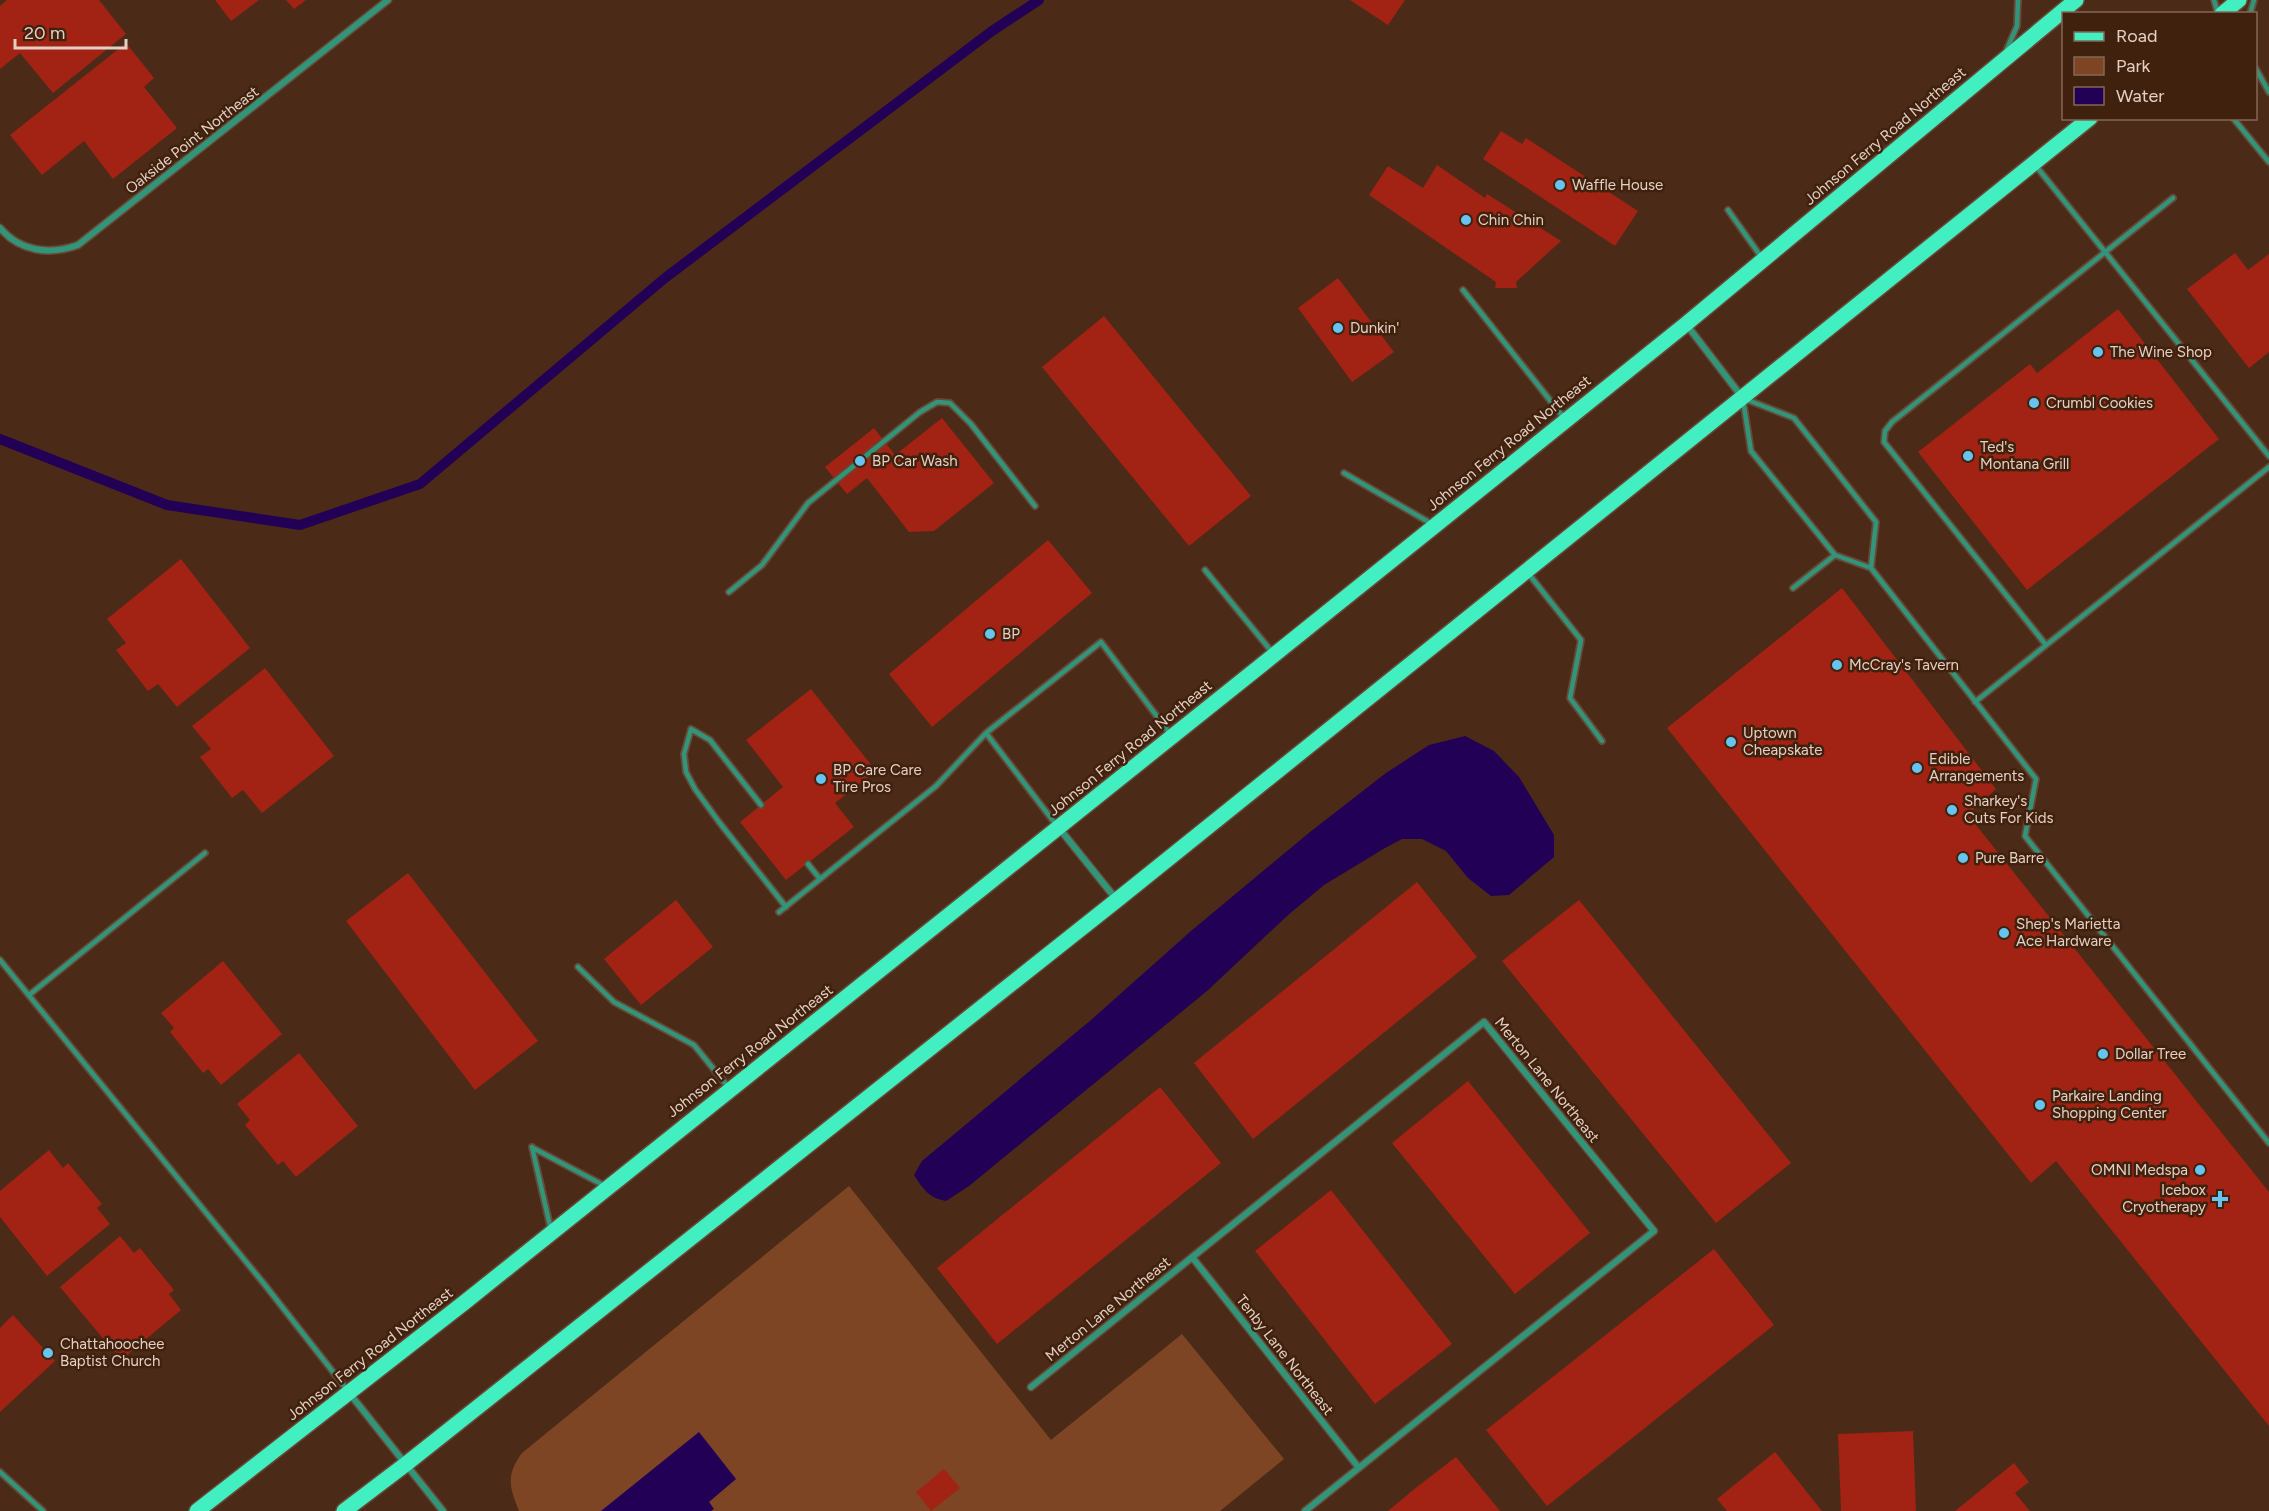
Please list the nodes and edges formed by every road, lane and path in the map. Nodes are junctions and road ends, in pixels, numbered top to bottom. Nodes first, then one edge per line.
1 (388, 0) edge
2 (2018, 0) edge
3 (2076, 0) edge
4 (2239, 0) edge
5 (2223, 12) edge
6 (1998, 64) junction
7 (2257, 71) edge
8 (2269, 92) edge
9 (2088, 120) edge
10 (2235, 120) edge
11 (2269, 162) edge
12 (2034, 164) junction
13 (2173, 198) dead end
14 (1728, 210) dead end
15 (0, 228) edge
16 (2105, 252) junction
17 (1764, 260) junction
18 (1463, 290) dead end
19 (1686, 324) junction
20 (1742, 398) junction
21 (1565, 421) junction
22 (2269, 456) edge
23 (2269, 468) edge
24 (1344, 473) dead end
25 (1035, 506) dead end
26 (1435, 526) junction
27 (1835, 555) junction
28 (1871, 568) junction
29 (1205, 570) dead end
30 (1526, 571) junction
31 (1793, 588) dead end
32 (729, 592) dead end
33 (2046, 645) junction
34 (1274, 655) junction
35 (1975, 702) junction
36 (986, 733) junction
37 (1172, 737) junction
38 (1602, 741) dead end
39 (761, 805) dead end
40 (1059, 828) junction
41 (205, 853) dead end
42 (808, 864) dead end
43 (820, 879) junction
44 (1117, 900) junction
45 (786, 907) junction
46 (779, 912) dead end
47 (0, 960) edge
48 (578, 967) dead end
49 (29, 995) junction
50 (731, 1090) junction
51 (2269, 1143) edge
52 (608, 1187) junction
53 (552, 1233) junction
54 (1192, 1257) junction
55 (1031, 1387) dead end
56 (350, 1393) junction
57 (406, 1464) junction
58 (1359, 1468) junction
59 (0, 1472) edge
60 (43, 1511) edge
61 (197, 1511) edge
62 (344, 1511) edge
63 (443, 1511) edge
64 (1305, 1511) edge

1 - 15 street, Oakside Point Northeast
2 - 6 lane
3 - 6 main road, Johnson Ferry Road Northeast
4 - 5 main road
6 - 17 main road, Johnson Ferry Road Northeast
7 - 8 lane
9 - 12 main road
10 - 11 lane
12 - 16 lane
12 - 20 main road
13 - 16 lane
14 - 17 lane
16 - 22 lane
16 - 33 lane
17 - 19 main road, Johnson Ferry Road Northeast
18 - 21 lane
19 - 20 street
19 - 21 main road, Johnson Ferry Road Northeast
20 - 27 lane
20 - 28 lane
20 - 30 main road
21 - 26 main road, Johnson Ferry Road Northeast
23 - 33 lane
24 - 26 lane
25 - 32 lane
26 - 34 main road, Johnson Ferry Road Northeast
27 - 28 lane
27 - 31 lane
28 - 35 lane
29 - 34 lane
30 - 38 lane
30 - 44 main road
33 - 35 lane
34 - 37 main road, Johnson Ferry Road Northeast
35 - 51 lane
36 - 37 lane
36 - 40 lane
36 - 43 lane
37 - 40 main road, Johnson Ferry Road Northeast
39 - 45 lane
40 - 44 street
40 - 50 main road, Johnson Ferry Road Northeast
41 - 49 lane
42 - 43 lane
43 - 45 lane
44 - 57 main road
45 - 46 lane
47 - 49 lane
48 - 50 lane
49 - 56 lane
50 - 52 main road, Johnson Ferry Road Northeast
52 - 53 main road, Johnson Ferry Road Northeast
52 - 53 lane
53 - 56 main road, Johnson Ferry Road Northeast
54 - 55 street, Merton Lane Northeast
54 - 58 street, Tenby Lane Northeast
54 - 58 street, Merton Lane Northeast
56 - 57 street
56 - 61 main road, Johnson Ferry Road Northeast
57 - 62 main road
57 - 63 street
58 - 64 street, Merton Lane Northeast
59 - 60 lane

